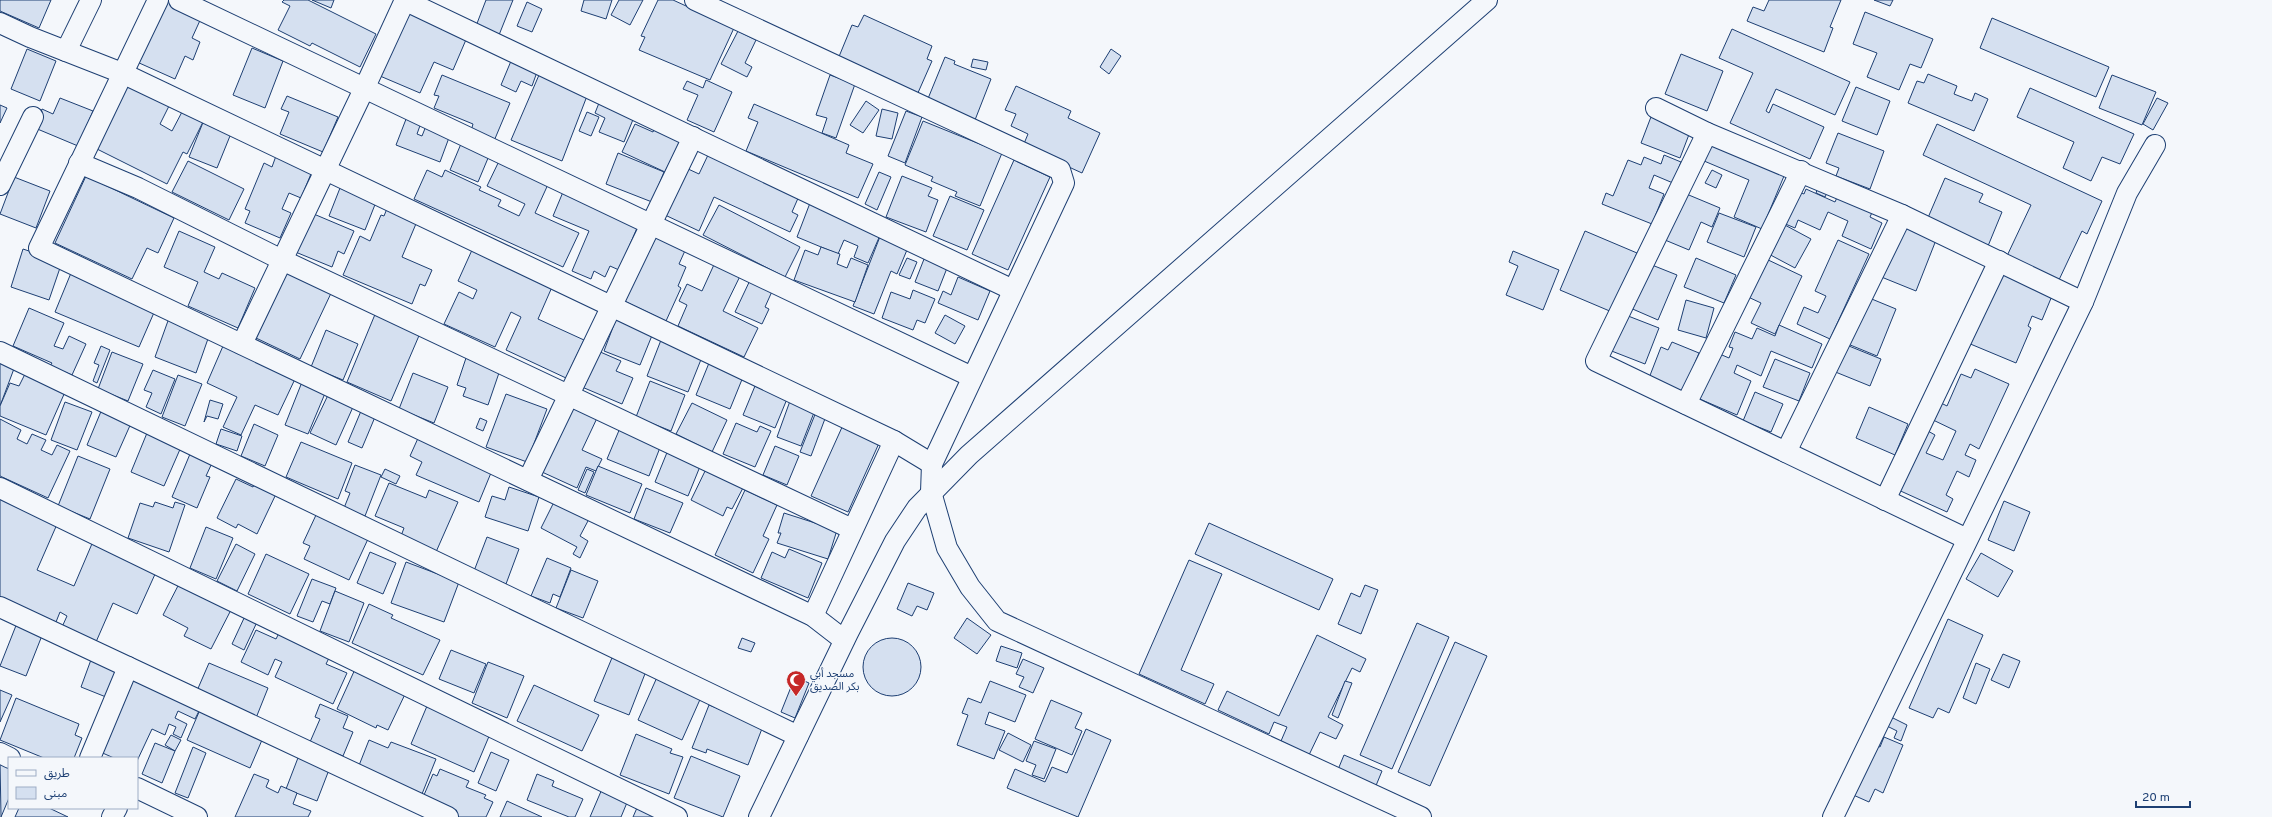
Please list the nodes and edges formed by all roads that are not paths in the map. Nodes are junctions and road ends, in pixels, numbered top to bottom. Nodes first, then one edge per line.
1 (91, 0) edge
2 (158, 0) edge
3 (179, 0) edge
4 (404, 0) edge
5 (695, 0) edge
6 (1487, 0) edge
7 (0, 23) edge
8 (66, 51) junction
9 (122, 73) junction
10 (366, 87) junction
11 (1656, 108) dead end
12 (33, 117) dead end
13 (1707, 133) junction
14 (693, 136) junction
15 (2155, 144) dead end
16 (79, 163) junction
17 (325, 171) junction
18 (1801, 171) junction
19 (0, 185) edge
20 (1902, 215) junction
21 (652, 223) junction
22 (282, 260) junction
23 (1999, 261) junction
24 (1013, 290) junction
25 (2083, 302) junction
26 (612, 305) junction
27 (242, 344) junction
28 (0, 352) edge
29 (972, 377) junction
30 (568, 395) junction
31 (1686, 404) junction
32 (894, 441) junction
33 (1786, 452) junction
34 (932, 464) junction
35 (528, 480) junction
36 (0, 488) edge
37 (931, 492) junction
38 (1885, 500) junction
39 (852, 529) junction
40 (1967, 539) junction
41 (0, 607) edge
42 (813, 616) junction
43 (844, 640) junction
44 (128, 667) junction
45 (798, 736) junction
46 (90, 757) edge
47 (138, 788) edge
48 (197, 817) edge
49 (448, 817) edge
50 (677, 817) edge
51 (760, 817) edge
52 (1421, 817) edge
53 (1833, 817) edge

1 - 8 street
2 - 9 street
3 - 10 street
4 - 10 street
4 - 14 street
5 - 24 street
6 - 37 street
7 - 8 street
8 - 9 street
9 - 16 street
9 - 17 street
10 - 17 street
10 - 21 street
11 - 13 street
12 - 19 street
13 - 18 street
13 - 31 street
14 - 21 street
14 - 24 street
15 - 25 street
16 - 22 street
16 - 27 street
17 - 22 street
17 - 26 street
18 - 20 street
18 - 31 street
20 - 23 street
20 - 33 street
21 - 26 street
21 - 29 street
22 - 27 street
22 - 30 street
23 - 25 street
23 - 38 street
24 - 29 street
25 - 40 street
26 - 30 street
26 - 32 street
27 - 35 street
28 - 45 street
29 - 34 street
30 - 35 street
30 - 39 street
31 - 33 street
32 - 34 street
32 - 39 street
33 - 38 street
34 - 37 street
35 - 42 street
36 - 50 street
37 - 43 street
37 - 52 street
38 - 40 street
39 - 42 street
40 - 53 street
41 - 44 street
42 - 43 street
43 - 45 street
44 - 46 street
44 - 49 street
45 - 51 street
47 - 48 street

